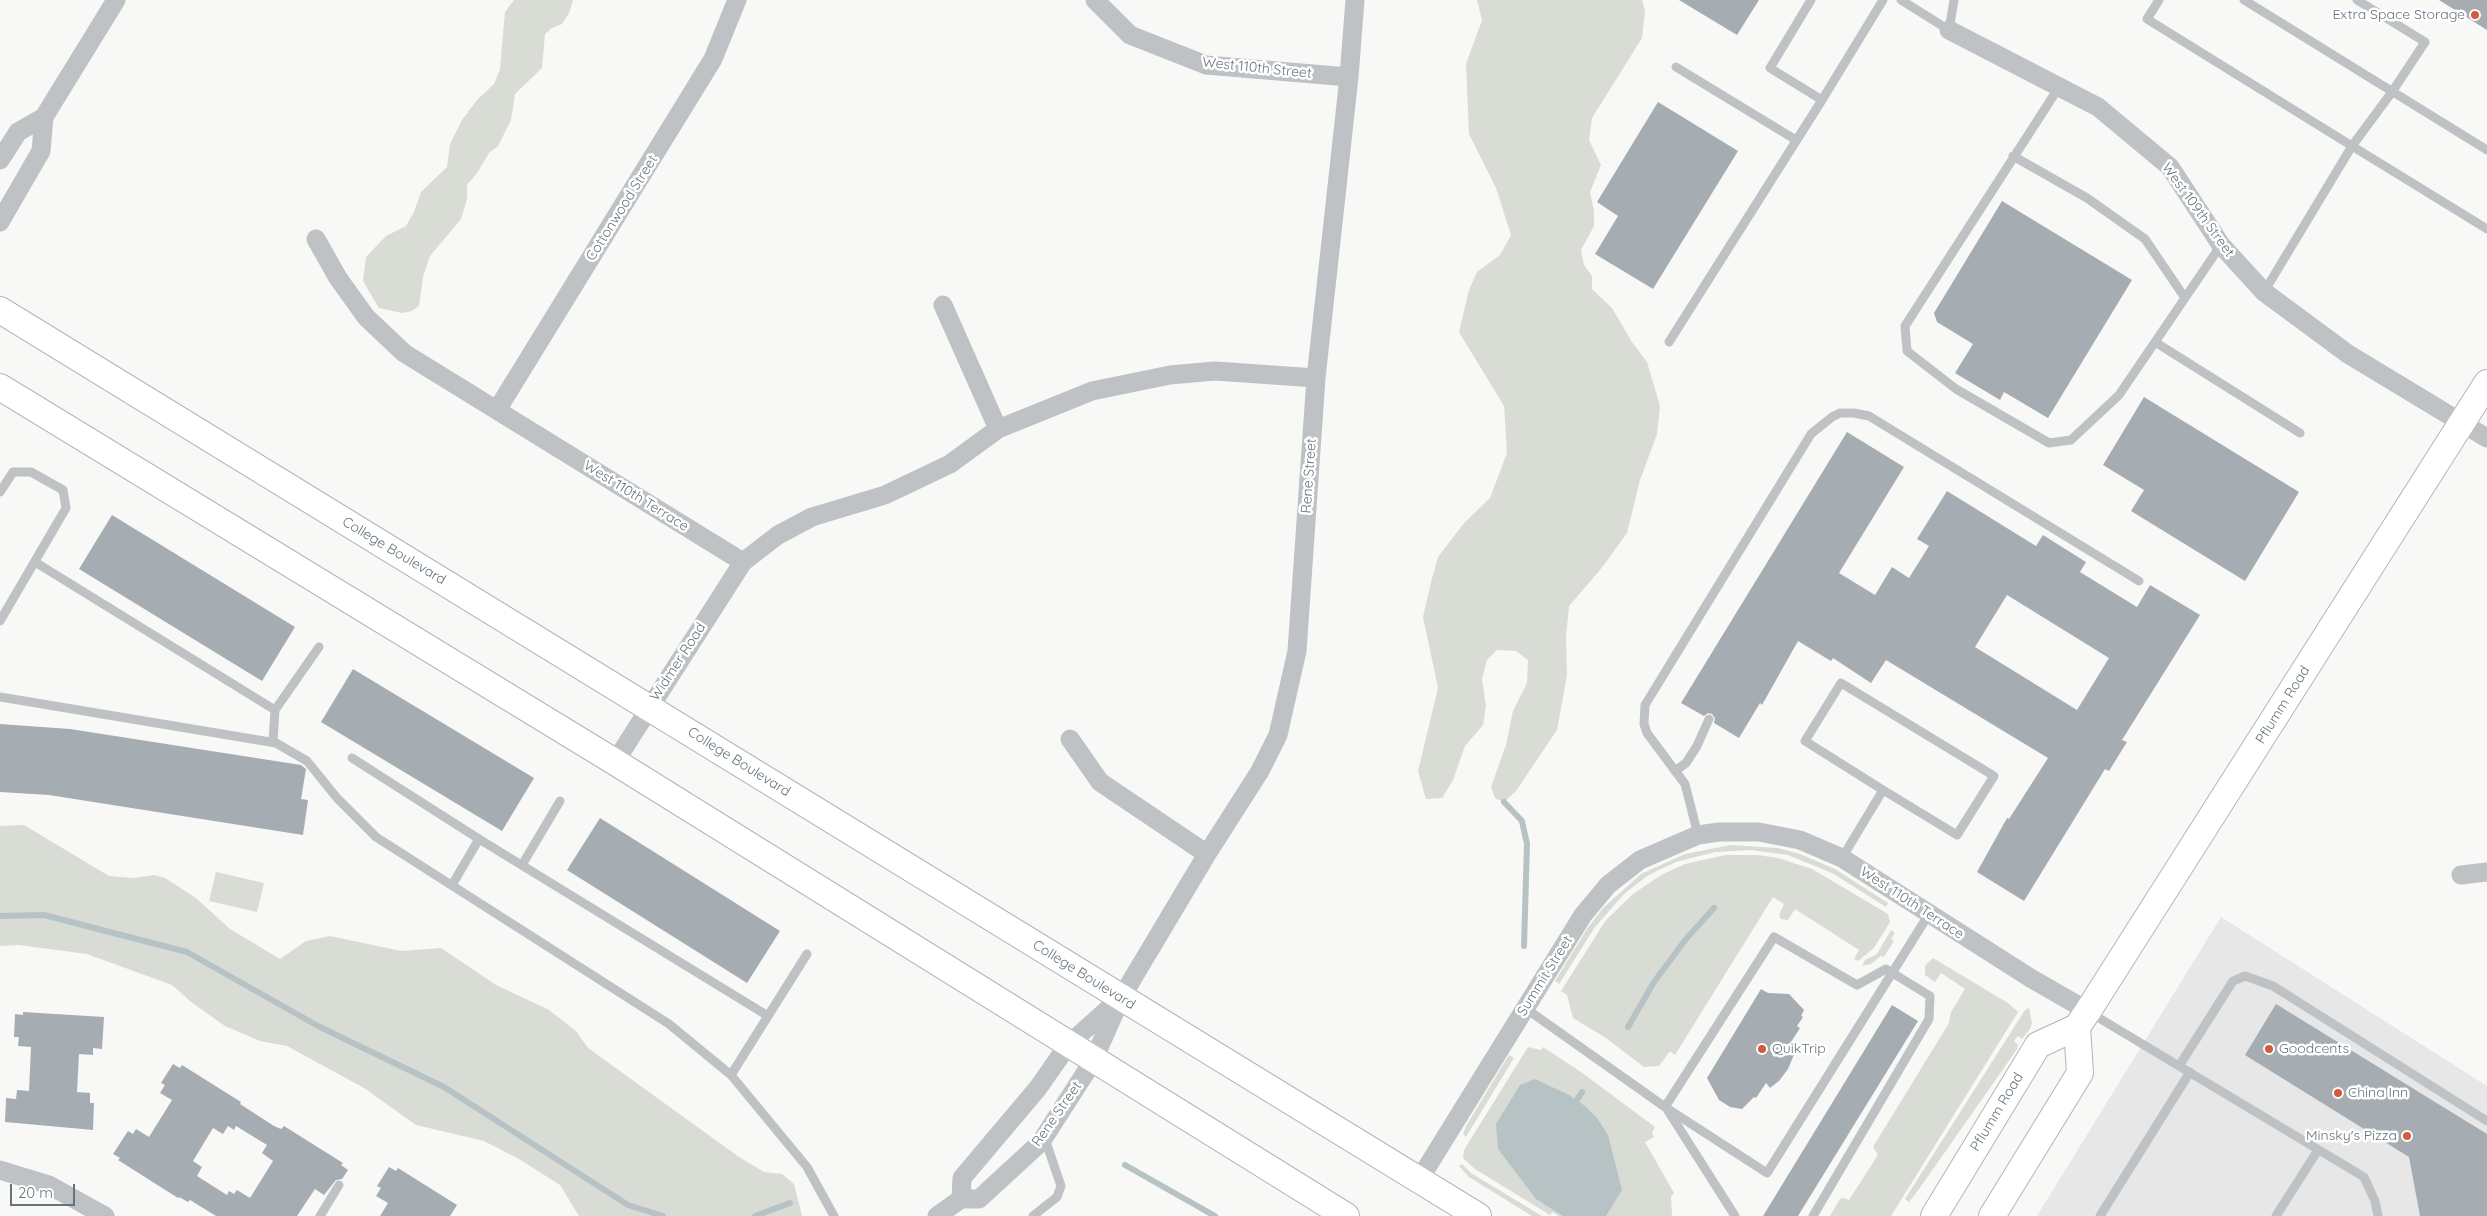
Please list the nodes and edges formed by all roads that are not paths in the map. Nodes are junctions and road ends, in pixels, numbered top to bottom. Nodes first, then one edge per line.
1 (116, 0) edge
2 (737, 0) edge
3 (1094, 0) edge
4 (1355, 0) edge
5 (1811, 0) edge
6 (1883, 0) edge
7 (1901, 0) edge
8 (1954, 0) edge
9 (2159, 0) edge
10 (2244, 0) edge
11 (2357, 0) edge
12 (1949, 30) junction
13 (1676, 67) dead end
14 (1349, 77) junction
15 (2059, 87) junction
16 (2392, 92) junction
17 (1822, 100) junction
18 (44, 117) junction
19 (1796, 140) junction
20 (2352, 146) junction
21 (2487, 150) edge
22 (2013, 156) junction
23 (0, 160) edge
24 (0, 222) edge
25 (2487, 229) edge
26 (316, 239) dead end
27 (2221, 244) junction
28 (2264, 292) junction
29 (2185, 298) junction
30 (943, 305) dead end
31 (0, 310) edge
32 (1669, 342) dead end
33 (2155, 342) junction
34 (1316, 378) junction
35 (2487, 383) edge
36 (0, 387) edge
37 (497, 410) junction
38 (2463, 423) junction
39 (998, 429) junction
40 (2300, 433) dead end
41 (2487, 438) edge
42 (0, 492) edge
43 (35, 562) junction
44 (742, 562) junction
45 (2139, 581) dead end
46 (0, 621) edge
47 (319, 647) dead end
48 (0, 697) edge
49 (649, 706) junction
50 (275, 710) junction
51 (1709, 719) dead end
52 (1070, 739) dead end
53 (273, 742) junction
54 (352, 758) dead end
55 (616, 762) junction
56 (1675, 771) junction
57 (1883, 790) junction
58 (560, 801) dead end
59 (1722, 832) joint
60 (1698, 835) junction
61 (479, 839) junction
62 (1207, 854) junction
63 (1842, 858) junction
64 (522, 865) junction
65 (2487, 872) edge
66 (2461, 875) dead end
67 (452, 886) junction
68 (1929, 914) junction
69 (807, 954) dead end
70 (1892, 973) junction
71 (1121, 998) junction
72 (1525, 1008) junction
73 (768, 1016) junction
74 (2083, 1019) junction
75 (1068, 1045) junction
76 (1093, 1061) junction
77 (2179, 1066) junction
78 (2190, 1072) junction
79 (731, 1076) junction
80 (1665, 1107) junction
81 (2487, 1121) edge
82 (1044, 1136) junction
83 (2318, 1150) junction
84 (0, 1170) edge
85 (1419, 1180) junction
86 (339, 1185) dead end
87 (949, 1210) edge
88 (105, 1216) edge
89 (320, 1216) edge
90 (834, 1216) edge
91 (1033, 1216) edge
92 (1346, 1216) edge
93 (1478, 1216) edge
94 (1736, 1216) edge
95 (1813, 1216) edge
96 (1934, 1216) edge
97 (1992, 1216) edge
98 (2100, 1216) edge
99 (2276, 1216) edge
100 (2378, 1216) edge

1 - 18 street
2 - 37 street, Cottonwood Street
3 - 14 street, West 110th Street
4 - 14 street
5 - 17 lane
6 - 17 lane
7 - 12 lane
8 - 12 lane
9 - 20 lane
10 - 16 lane
11 - 16 lane
12 - 15 street, West 109th Street
13 - 19 lane
14 - 34 street, Rene Street
15 - 22 lane
15 - 27 street, West 109th Street
16 - 20 lane
16 - 21 lane
17 - 19 lane
18 - 23 street
18 - 24 street
19 - 32 lane
20 - 25 lane
20 - 28 lane
22 - 29 lane
22 - 33 lane
26 - 37 street, West 110th Terrace
27 - 28 street, West 109th Street
27 - 29 lane
28 - 38 street, West 109th Street
29 - 33 lane
30 - 39 street
31 - 49 main road, College Boulevard
33 - 40 lane
34 - 39 street
34 - 62 street, Rene Street
35 - 38 main road, Pflumm Road
36 - 55 main road
37 - 44 street, West 110th Terrace
38 - 41 street, West 109th Street
38 - 74 main road, Pflumm Road
39 - 44 street
42 - 43 lane
43 - 46 lane
43 - 50 lane
44 - 49 street, Widmer Road
45 - 56 lane
47 - 50 lane
48 - 53 lane
49 - 55 street, Widmer Road
49 - 71 main road, College Boulevard
50 - 53 lane
51 - 56 lane
52 - 62 street
53 - 67 lane
54 - 61 lane
55 - 75 main road
56 - 60 lane
57 - 57 lane
57 - 63 lane
58 - 64 lane
59 - 60 street, Summit Street
59 - 63 street, West 110th Terrace
60 - 72 street, Summit Street
61 - 64 lane
61 - 67 lane
62 - 71 street, Rene Street
63 - 68 street, West 110th Terrace
64 - 73 lane
65 - 66 street
67 - 79 lane
68 - 70 lane
68 - 74 street, West 110th Terrace
69 - 73 lane
70 - 80 lane
70 - 80 lane
70 - 95 lane
71 - 75 street, Rene Street
71 - 76 street, Rene Street
71 - 85 main road, College Boulevard
72 - 80 lane
72 - 85 street, Summit Street
73 - 79 lane
74 - 77 lane
74 - 96 main road, Pflumm Road
74 - 97 main road
75 - 76 main road
75 - 87 street, Rene Street
76 - 82 street, Rene Street
76 - 92 main road
77 - 78 lane
77 - 81 lane
78 - 83 lane
78 - 98 lane
79 - 90 lane
80 - 94 lane
82 - 87 street, Rene Street
82 - 91 lane
83 - 99 lane
83 - 100 lane
84 - 88 street
85 - 93 main road, College Boulevard
86 - 89 lane

